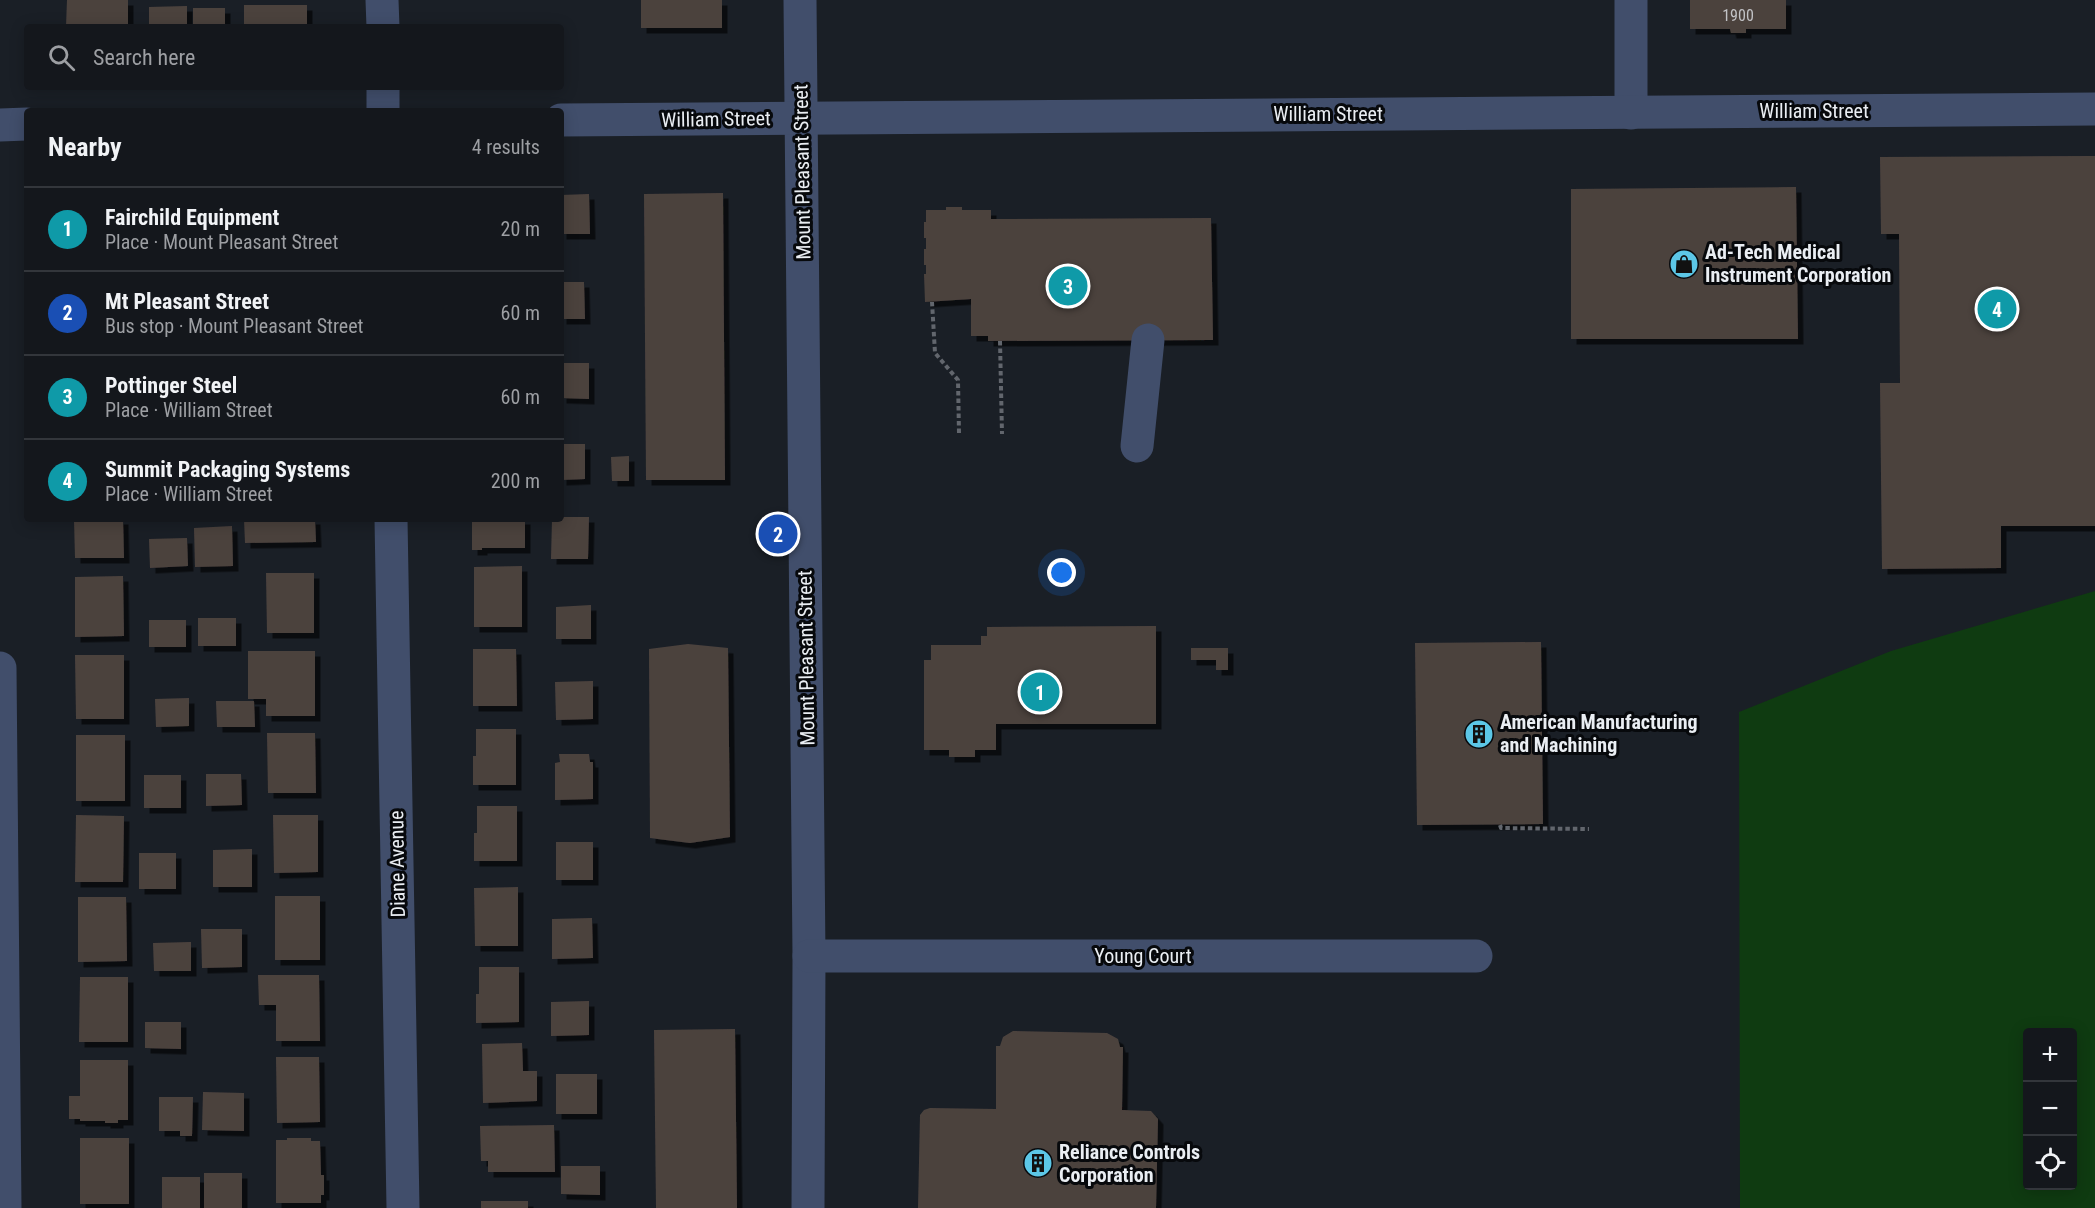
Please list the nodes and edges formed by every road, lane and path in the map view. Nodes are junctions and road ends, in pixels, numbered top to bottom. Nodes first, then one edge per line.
1 (382, 0) edge
2 (800, 0) edge
3 (1631, 0) edge
4 (382, 24) edge
5 (383, 90) edge
6 (383, 108) edge
7 (2095, 109) edge
8 (1632, 112) junction
9 (801, 118) junction
10 (564, 120) edge
11 (0, 124) edge
12 (24, 124) edge
13 (933, 302) dead end
14 (1148, 340) dead end
15 (1000, 341) dead end
16 (959, 433) dead end
17 (1002, 434) dead end
18 (1137, 446) dead end
19 (391, 522) edge
20 (0, 668) edge
21 (1500, 825) dead end
22 (1589, 829) dead end
23 (809, 956) junction
24 (1476, 956) dead end
25 (5, 1208) edge
26 (403, 1208) edge
27 (808, 1208) edge

1 - 4 street
2 - 9 street, Mount Pleasant Street
3 - 8 street
5 - 6 street
7 - 8 street, William Street
8 - 9 street, William Street
9 - 10 street, William Street
9 - 23 street, Mount Pleasant Street
11 - 12 street
13 - 16 path
14 - 18 street
15 - 17 path
19 - 26 street, Diane Avenue
20 - 25 street
21 - 22 path
23 - 24 street, Young Court
23 - 27 street, Mount Pleasant Street

